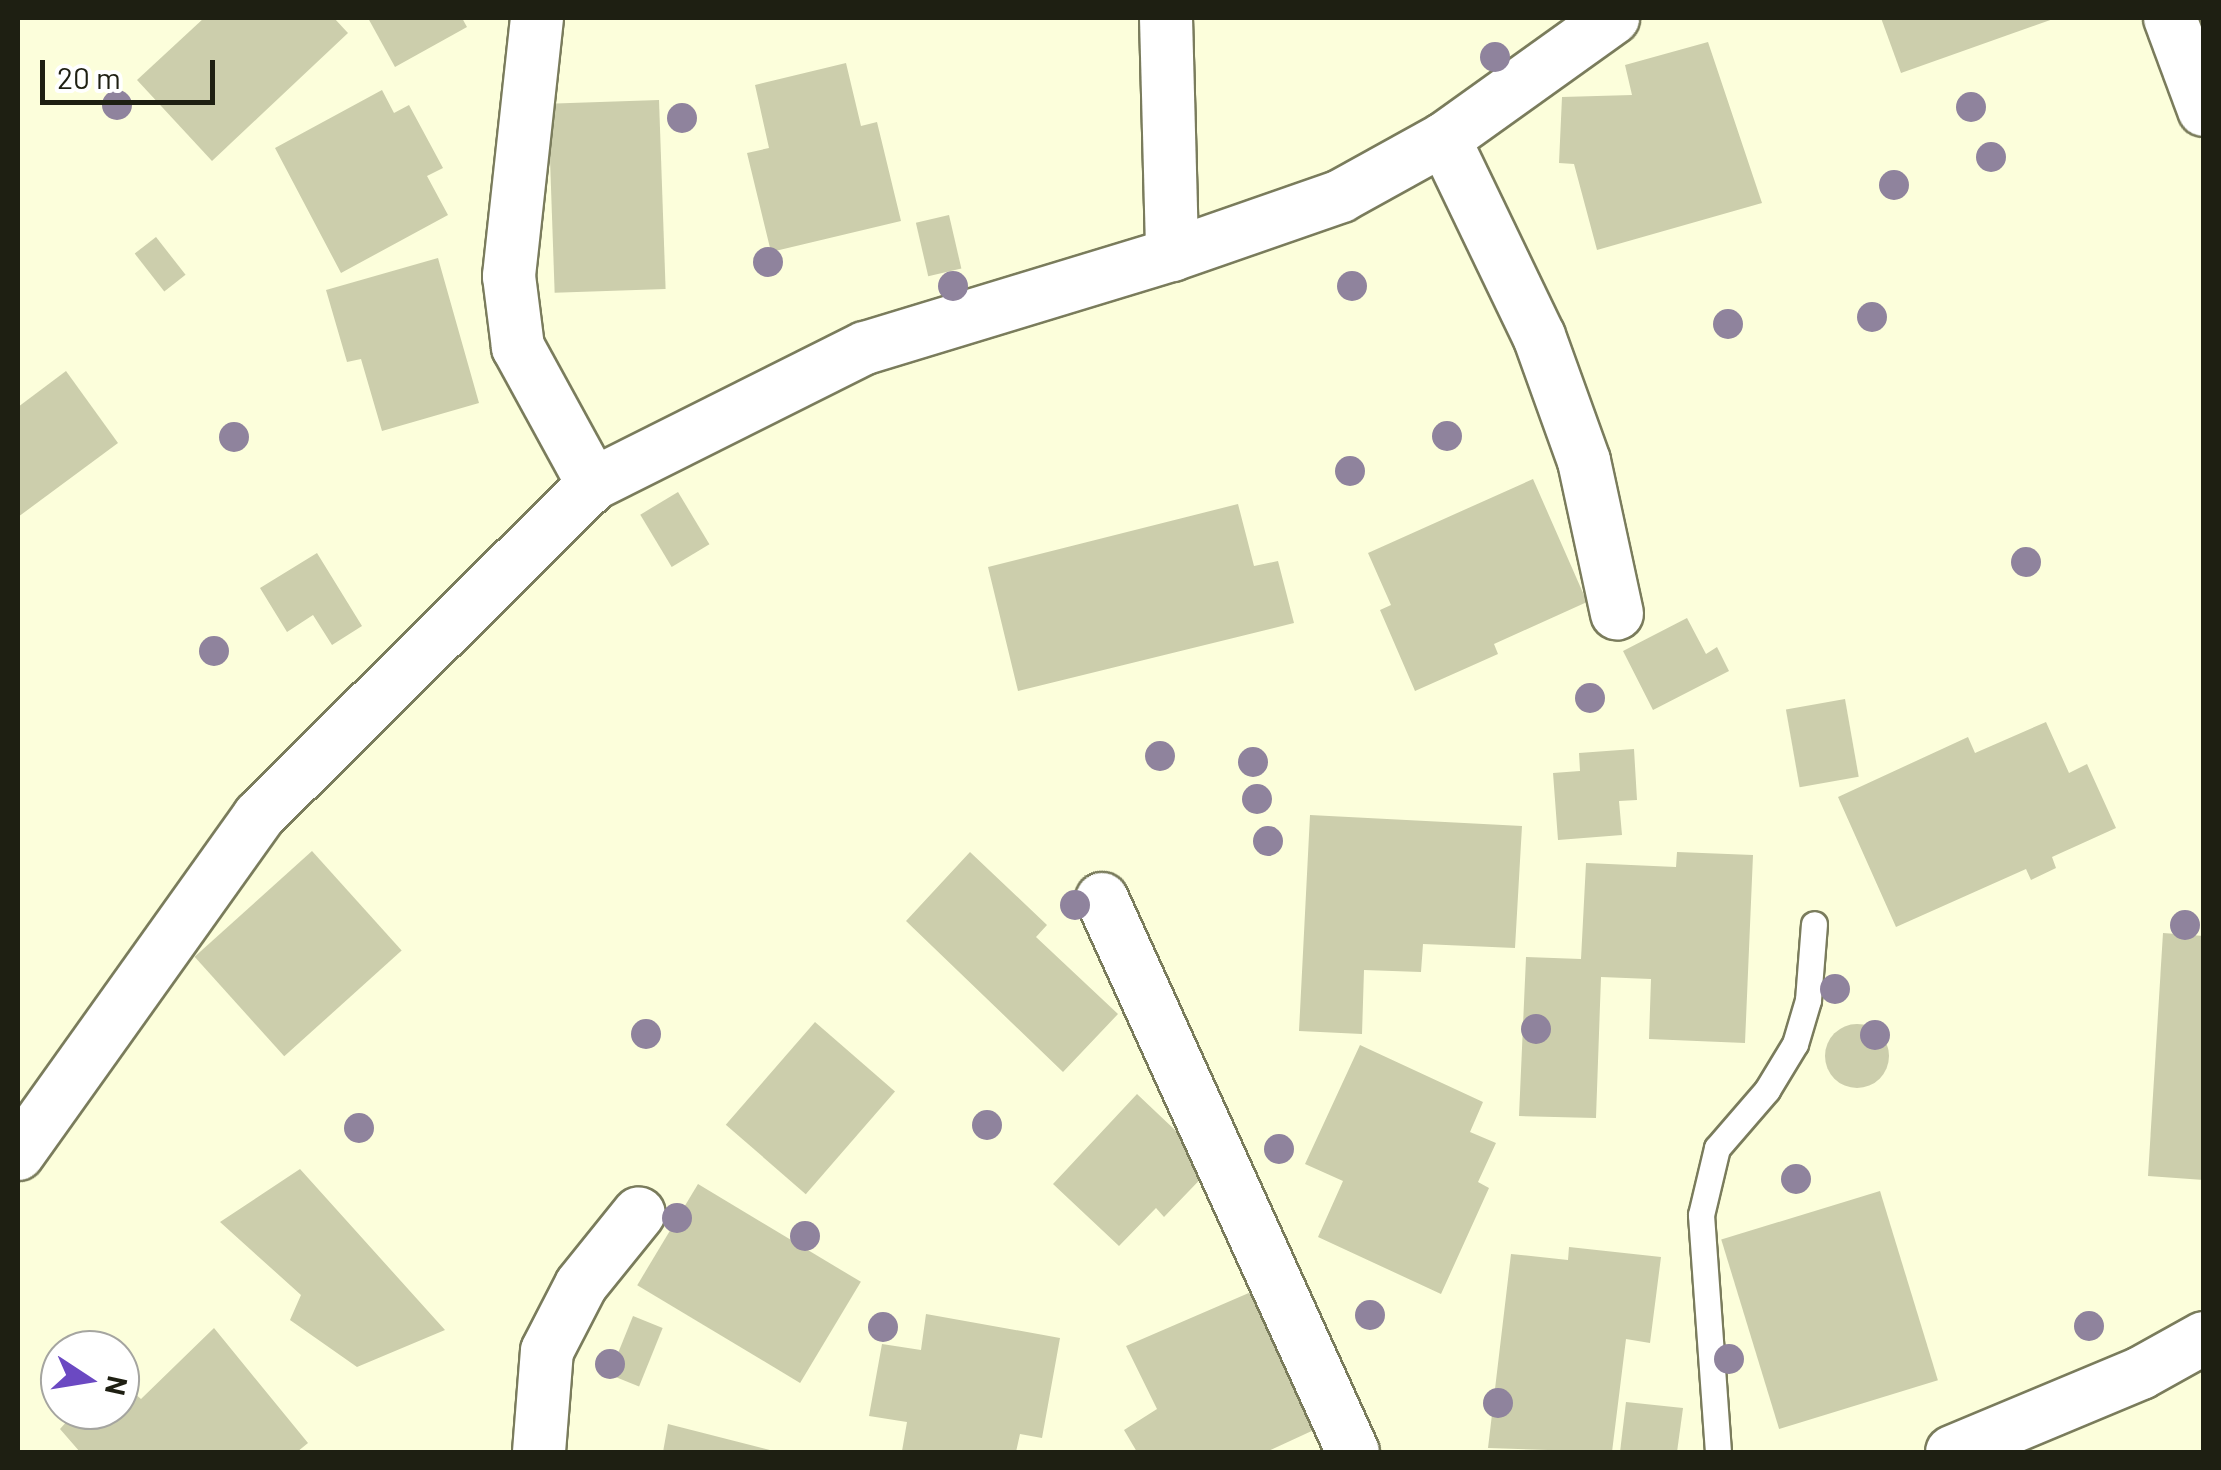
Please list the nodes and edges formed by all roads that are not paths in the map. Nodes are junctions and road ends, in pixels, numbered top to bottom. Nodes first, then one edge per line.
1 (537, 18) edge
2 (1166, 18) edge
3 (1613, 18) edge
4 (2170, 18) edge
5 (2204, 110) edge
6 (1444, 139) junction
7 (1172, 255) junction
8 (593, 484) junction
9 (1618, 614) dead end
10 (1102, 899) dead end
11 (1814, 924) dead end
12 (18, 1154) edge
13 (639, 1213) dead end
14 (2204, 1338) edge
15 (539, 1452) edge
16 (1353, 1452) edge
17 (1718, 1452) edge
18 (1952, 1452) edge

1 - 8 street
2 - 7 street
3 - 6 street
4 - 5 street
6 - 7 street
6 - 9 street
7 - 8 street
8 - 12 street
10 - 16 street
11 - 17 lane
13 - 15 street
14 - 18 street

